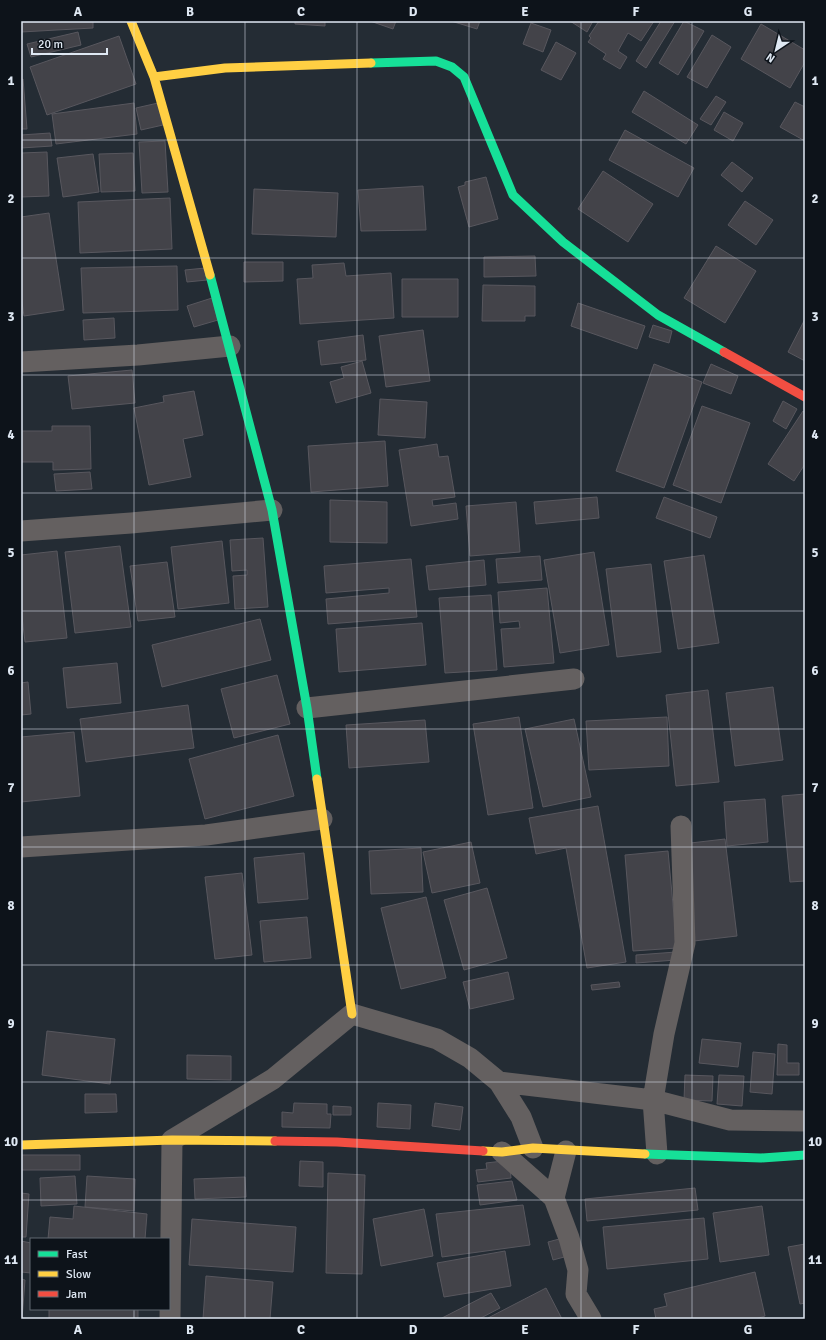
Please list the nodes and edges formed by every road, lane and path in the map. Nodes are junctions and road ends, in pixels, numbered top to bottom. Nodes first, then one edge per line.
1 (131, 21) edge
2 (154, 77) junction
3 (230, 346) junction
4 (21, 362) edge
5 (805, 397) edge
6 (272, 510) junction
7 (21, 531) edge
8 (574, 679) dead end
9 (307, 708) junction
10 (322, 819) junction
11 (681, 826) dead end
12 (21, 847) edge
13 (352, 1014) junction
14 (499, 1082) junction
15 (653, 1100) junction
16 (805, 1121) edge
17 (172, 1140) junction
18 (21, 1145) edge
19 (533, 1148) junction
20 (566, 1151) junction
21 (502, 1152) junction
22 (657, 1154) junction
23 (805, 1155) edge
24 (554, 1198) junction
25 (170, 1319) edge
26 (591, 1319) edge

1 - 2 street
2 - 3 street
2 - 5 street
3 - 4 street
3 - 6 street
6 - 7 street
6 - 9 street
8 - 9 street
9 - 10 street
10 - 12 street
10 - 13 street
11 - 15 street
13 - 14 street
13 - 17 street
14 - 15 street
14 - 19 street
15 - 16 street
15 - 22 street
17 - 18 street
17 - 21 street
17 - 25 street
19 - 20 street
19 - 21 street
20 - 22 street
20 - 24 street
21 - 24 street
22 - 23 street
24 - 26 street

